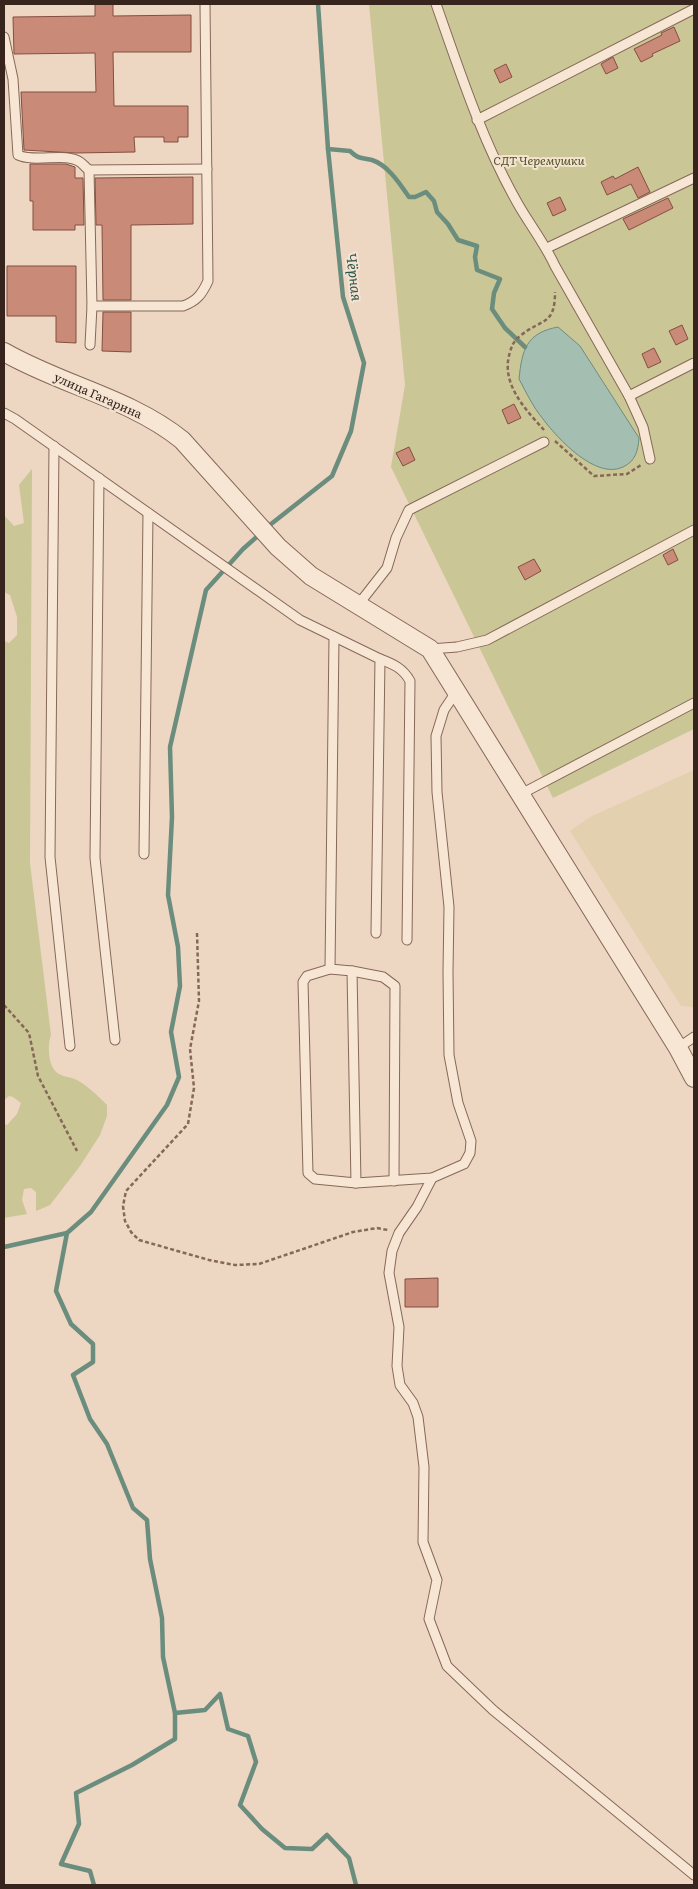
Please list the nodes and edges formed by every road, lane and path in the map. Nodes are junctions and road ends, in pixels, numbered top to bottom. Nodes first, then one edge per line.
1 (205, 4) edge
2 (436, 4) edge
3 (694, 8) edge
4 (4, 37) edge
5 (477, 120) junction
6 (206, 169) junction
7 (88, 170) junction
8 (694, 178) edge
9 (547, 248) junction
10 (555, 266) junction
11 (92, 306) junction
12 (90, 345) dead end
13 (4, 352) edge
14 (694, 363) edge
15 (630, 396) junction
16 (4, 413) edge
17 (547, 439) junction
18 (54, 446) junction
19 (650, 459) joint
20 (99, 478) junction
21 (148, 513) junction
22 (694, 530) edge
23 (358, 605) junction
24 (334, 637) junction
25 (430, 649) junction
26 (380, 659) junction
27 (456, 692) junction
28 (694, 703) edge
29 (521, 794) junction
30 (144, 854) dead end
31 (197, 933) dead end
32 (376, 933) dead end
33 (407, 940) dead end
34 (330, 969) junction
35 (352, 971) junction
36 (4, 1005) edge
37 (694, 1038) edge
38 (115, 1040) dead end
39 (70, 1046) dead end
40 (678, 1048) junction
41 (694, 1078) edge
42 (77, 1151) dead end
43 (432, 1178) junction
44 (394, 1180) junction
45 (356, 1183) junction
46 (399, 1233) junction
47 (694, 1875) edge

1 - 6 lane
2 - 5 lane
3 - 5 lane
4 - 7 lane
5 - 9 lane
6 - 7 lane
6 - 11 lane
7 - 11 lane
8 - 9 lane
9 - 10 lane
10 - 15 lane
10 - 17 path
11 - 12 lane
13 - 23 street, улица Гагарина
14 - 15 lane
15 - 19 lane
16 - 18 lane
17 - 19 path
17 - 23 lane
18 - 20 lane
18 - 39 lane
20 - 21 lane
20 - 38 lane
21 - 24 lane
21 - 30 lane
22 - 25 lane
23 - 25 street, улица Гагарина
24 - 26 lane
24 - 34 lane
25 - 27 street
26 - 32 lane
26 - 33 lane
27 - 29 street
27 - 43 lane
28 - 29 lane
29 - 40 street
31 - 46 path
34 - 35 lane
34 - 45 lane
35 - 44 lane
35 - 45 lane
36 - 42 path
37 - 40 lane
40 - 41 street
43 - 44 lane
43 - 46 lane
44 - 45 lane
46 - 47 lane

